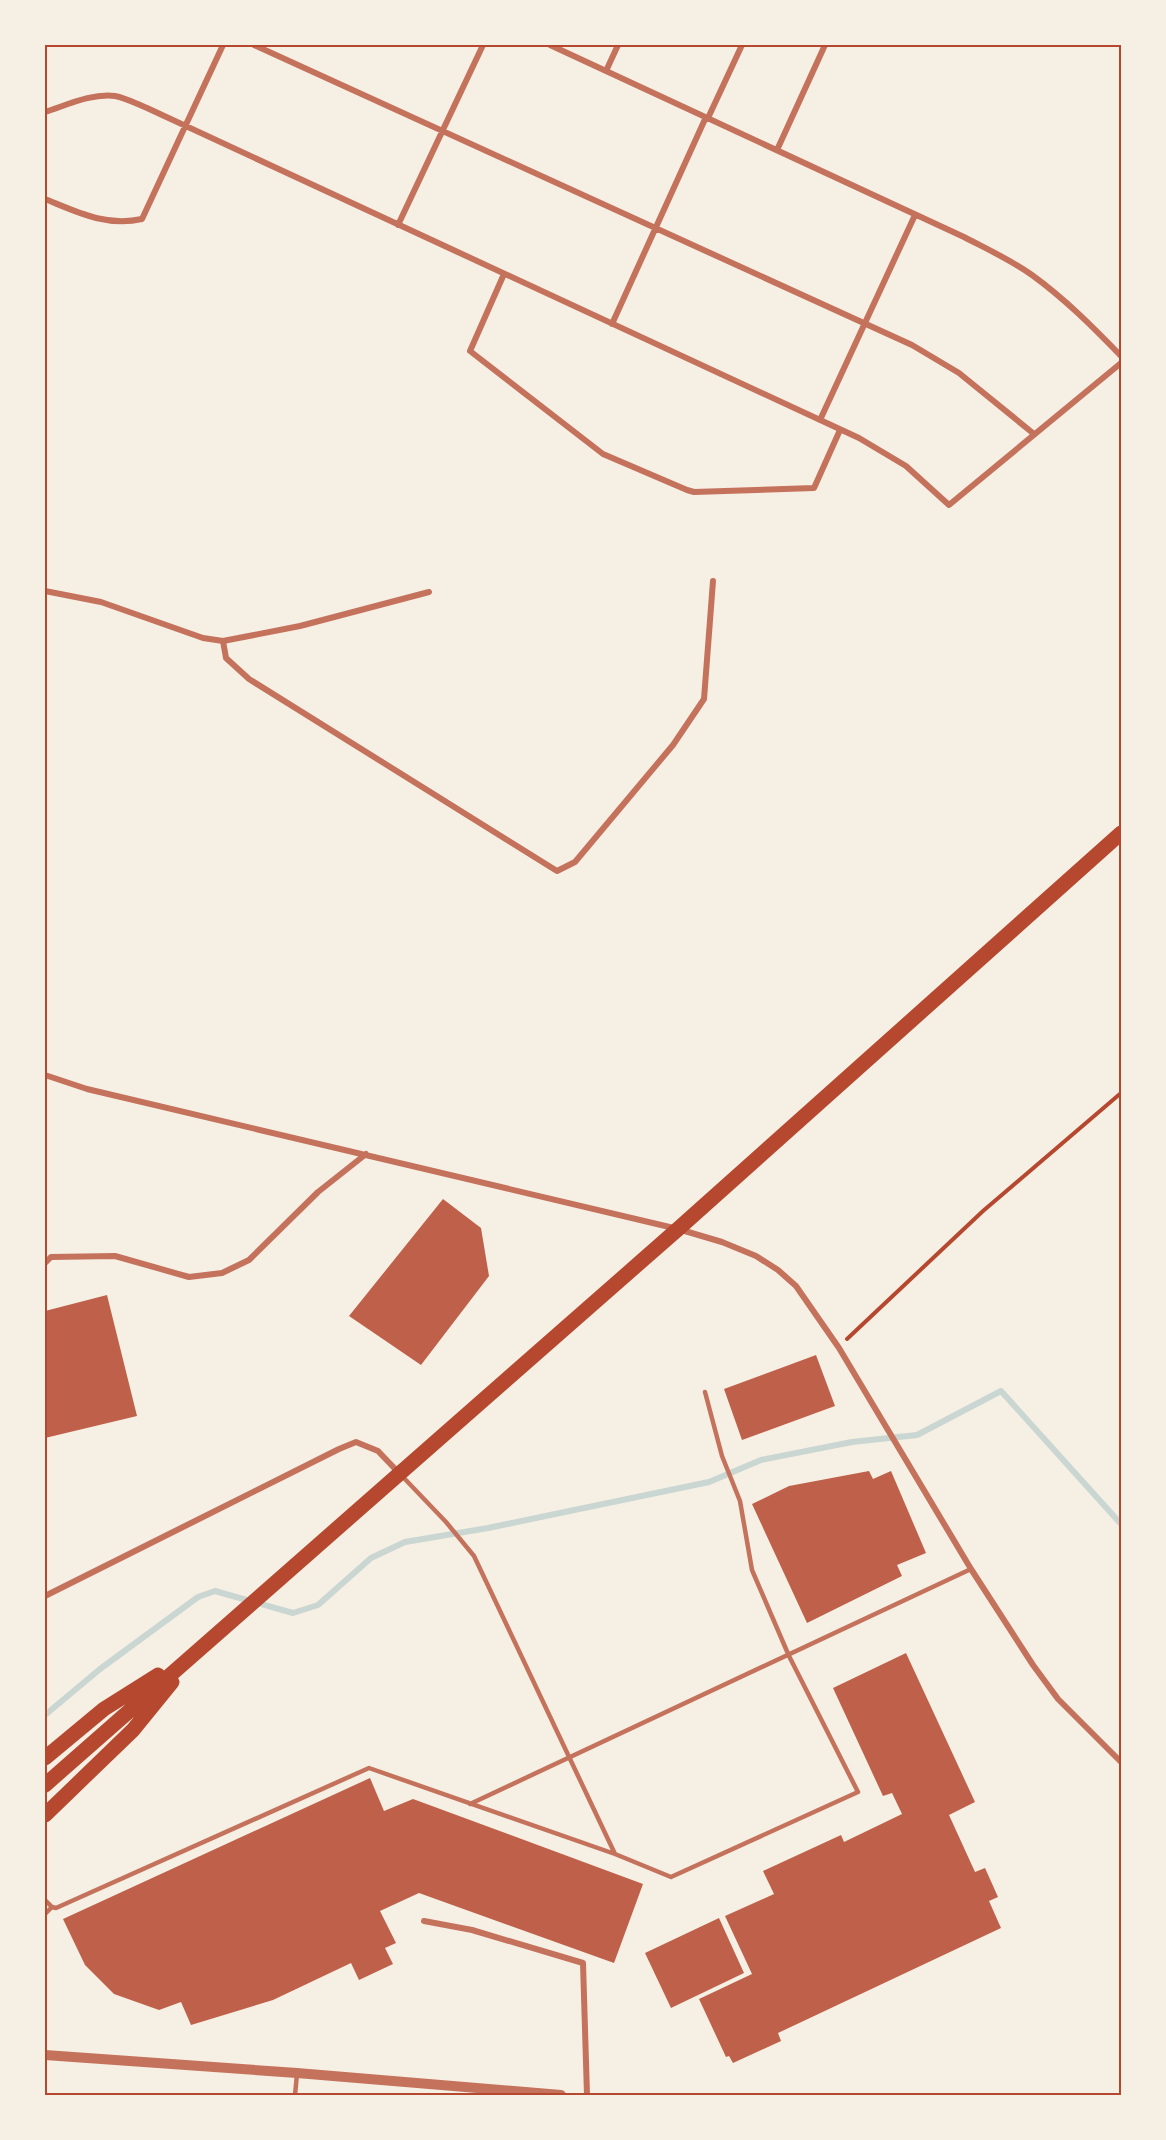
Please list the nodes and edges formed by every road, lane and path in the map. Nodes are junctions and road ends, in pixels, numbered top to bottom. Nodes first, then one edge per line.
1 (223, 45) edge
2 (254, 45) edge
3 (483, 45) edge
4 (550, 45) edge
5 (618, 45) edge
6 (742, 45) edge
7 (825, 45) edge
8 (606, 71) junction
9 (45, 112) edge
10 (707, 118) junction
11 (185, 126) junction
12 (442, 131) junction
13 (777, 150) junction
14 (45, 199) edge
15 (915, 215) junction
16 (398, 225) junction
17 (655, 229) junction
18 (504, 274) junction
19 (612, 324) junction
20 (866, 325) junction
21 (1121, 356) edge
22 (1121, 363) edge
23 (820, 420) junction
24 (840, 430) junction
25 (1035, 434) junction
26 (713, 581) dead end
27 (45, 591) edge
28 (429, 592) dead end
29 (223, 641) junction
30 (1121, 833) edge
31 (45, 1075) edge
32 (1121, 1093) edge
33 (366, 1154) junction
34 (678, 1229) junction
35 (45, 1263) edge
36 (839, 1348) junction
37 (705, 1392) dead end
38 (400, 1474) junction
39 (971, 1569) junction
40 (45, 1596) edge
41 (201, 1647) junction
42 (789, 1656) junction
43 (45, 1758) edge
44 (570, 1759) junction
45 (1121, 1762) edge
46 (45, 1785) edge
47 (470, 1804) junction
48 (45, 1815) edge
49 (615, 1854) junction
50 (45, 1900) edge
51 (52, 1907) junction
52 (45, 1914) edge
53 (424, 1921) dead end
54 (45, 2055) edge
55 (297, 2073) junction
56 (295, 2095) edge
57 (561, 2095) edge
58 (587, 2095) edge

1 - 11 street
2 - 12 street
3 - 12 street
4 - 8 street
5 - 8 street
6 - 10 street
7 - 13 street
8 - 10 street
9 - 11 street
10 - 13 street
10 - 17 street
11 - 14 street
11 - 16 street
12 - 16 street
12 - 17 street
13 - 15 street
15 - 20 street
15 - 21 street
16 - 18 street
17 - 19 street
17 - 20 street
18 - 19 street
18 - 24 street
19 - 23 street
20 - 23 street
20 - 25 street
22 - 25 street
23 - 24 street
24 - 25 street
26 - 29 street
27 - 29 street
28 - 29 street
30 - 34 main road
31 - 33 street
32 - 36 path
33 - 34 street
33 - 35 street
34 - 36 street
34 - 38 main road
36 - 39 street
37 - 42 lane
38 - 40 street
38 - 41 main road
38 - 44 lane
39 - 42 lane
39 - 45 street
41 - 43 main road
41 - 46 main road
41 - 48 main road
42 - 44 lane
42 - 49 lane
44 - 47 lane
44 - 49 lane
47 - 49 lane
47 - 51 lane
50 - 51 lane
51 - 52 lane
53 - 58 street
54 - 55 street
55 - 56 lane
55 - 57 street

